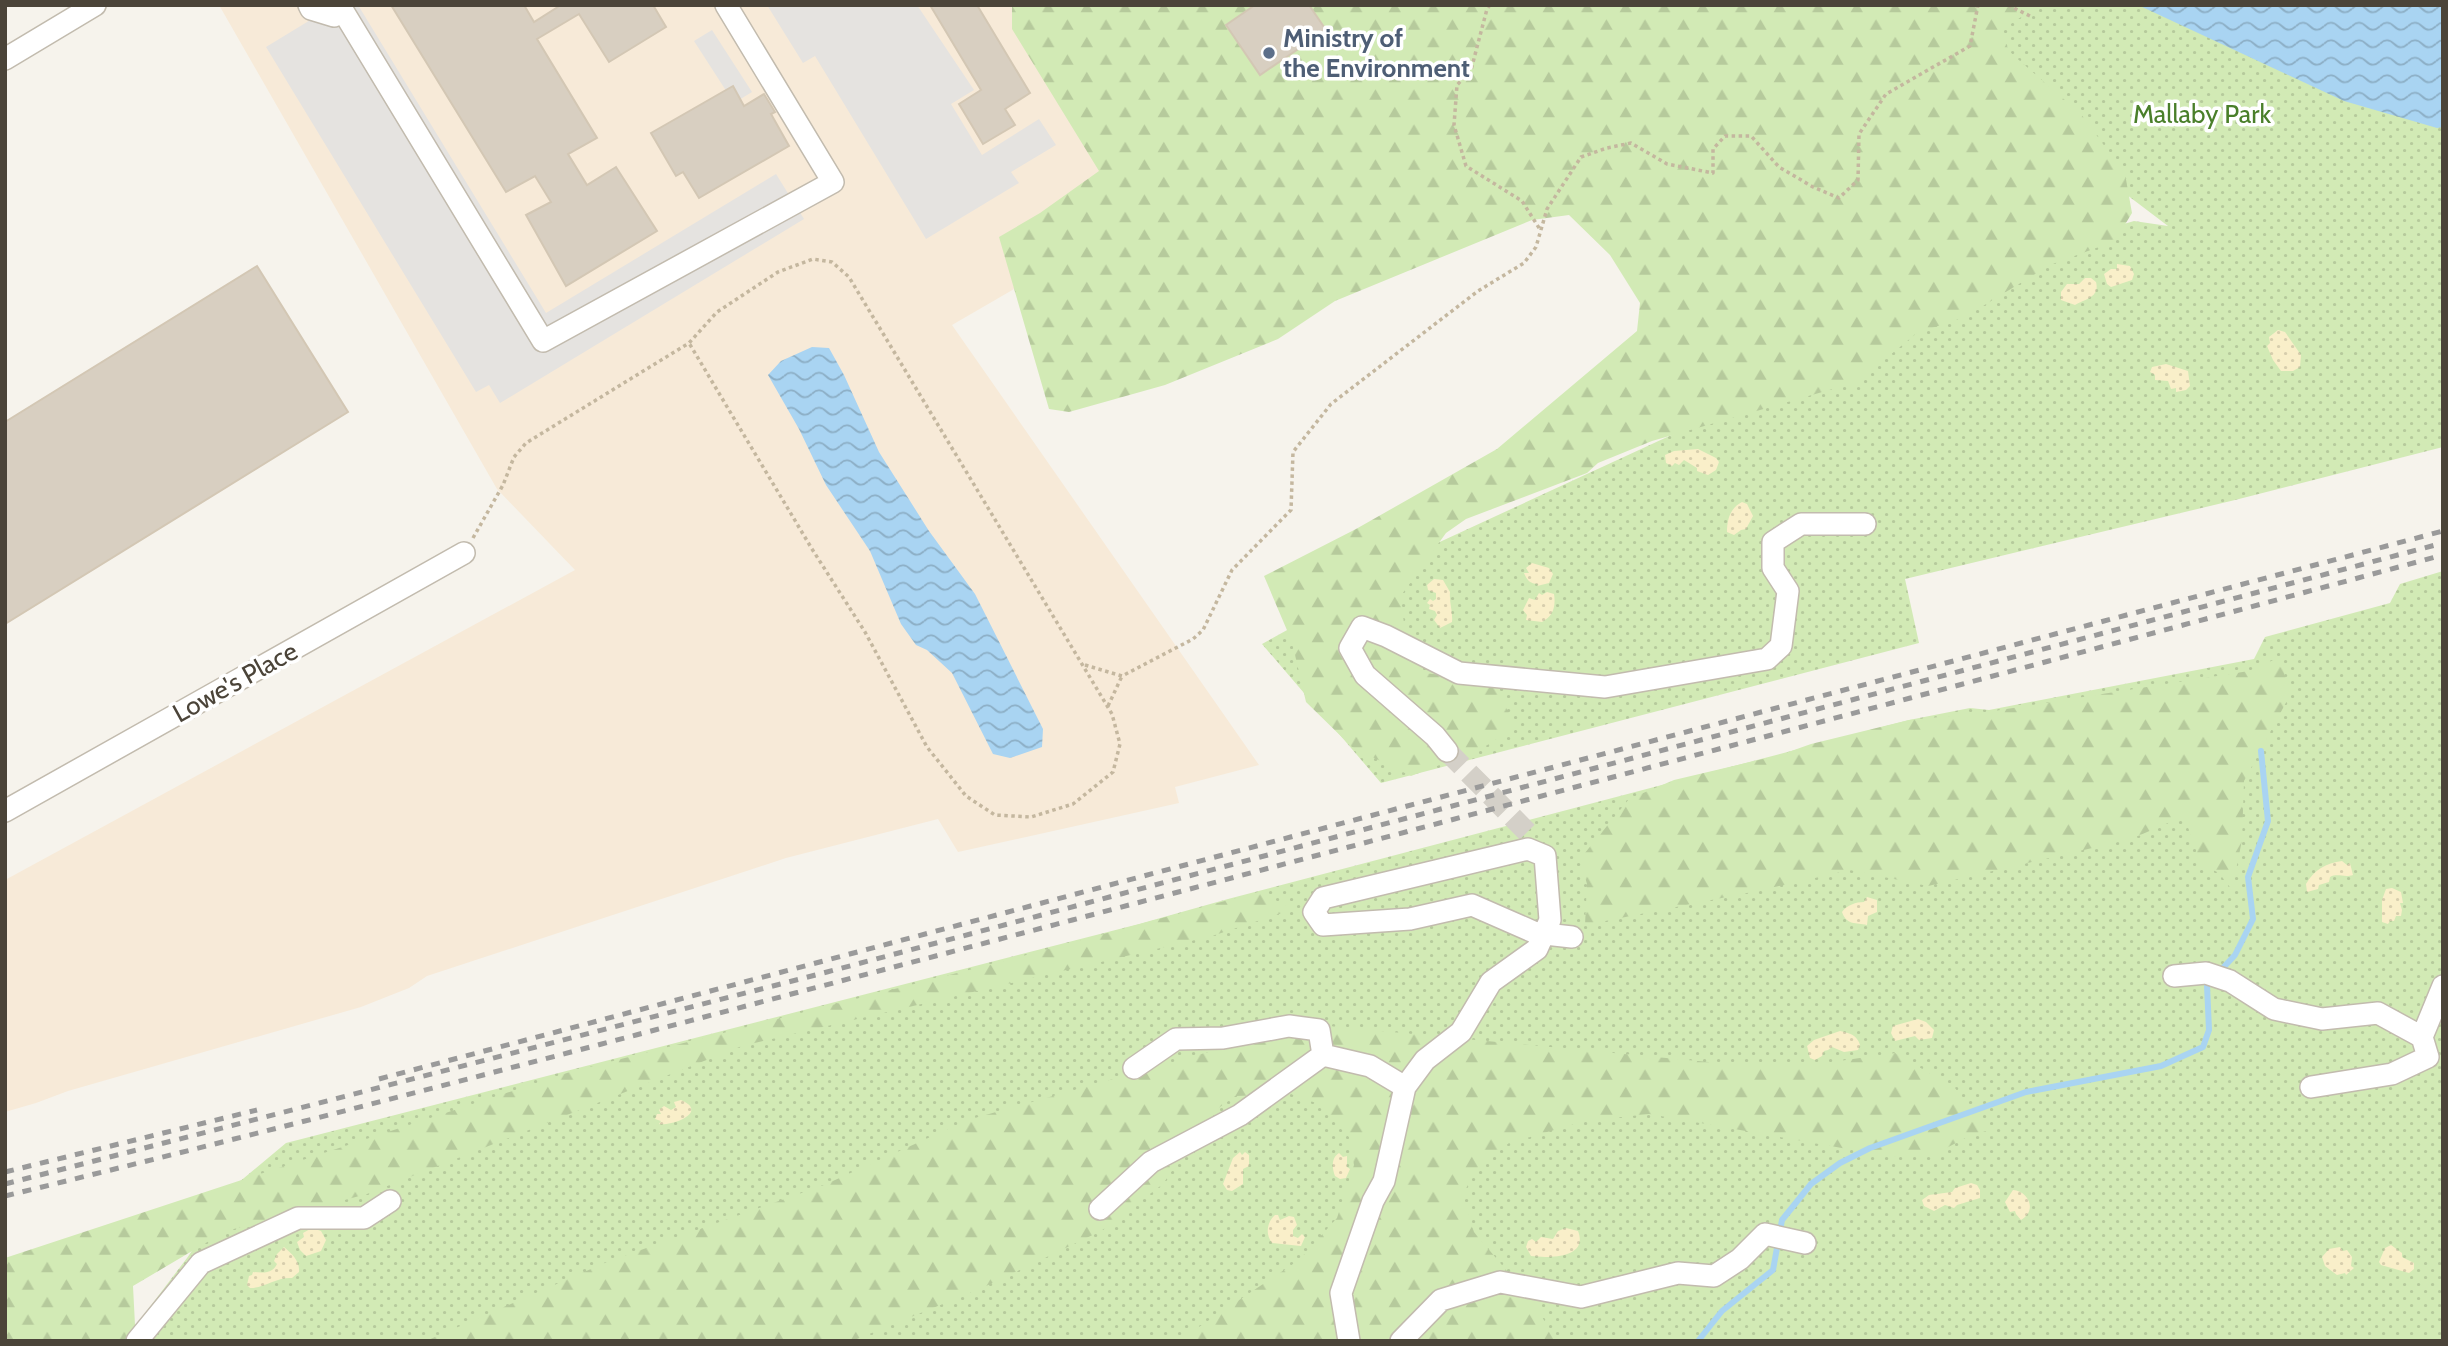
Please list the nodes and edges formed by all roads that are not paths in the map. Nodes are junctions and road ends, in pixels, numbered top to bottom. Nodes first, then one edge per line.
1 (95, 5) edge
2 (309, 5) edge
3 (726, 5) edge
4 (5, 59) edge
5 (1865, 524) dead end
6 (464, 553) road end
7 (1447, 751) tunnel mouth
8 (5, 811) edge
9 (1531, 836) tunnel mouth
10 (1545, 856) junction
11 (1544, 935) junction
12 (1572, 937) dead end
13 (2174, 975) dead end
14 (2443, 986) edge
15 (2422, 1037) junction
16 (1323, 1055) junction
17 (1135, 1068) dead end
18 (1405, 1087) junction
19 (2311, 1087) dead end
20 (390, 1202) dead end
21 (1100, 1209) dead end
22 (1805, 1242) dead end
23 (137, 1341) edge
24 (1349, 1341) edge
25 (1401, 1341) edge

1 - 4 street
2 - 3 street
5 - 7 street
6 - 8 street, Lowe's Place
9 - 10 street
10 - 11 street
10 - 11 street
11 - 12 street
11 - 18 street
13 - 15 street
14 - 15 street
15 - 19 street
16 - 17 street
16 - 18 street
16 - 21 street
18 - 24 street
20 - 23 street
22 - 25 street

